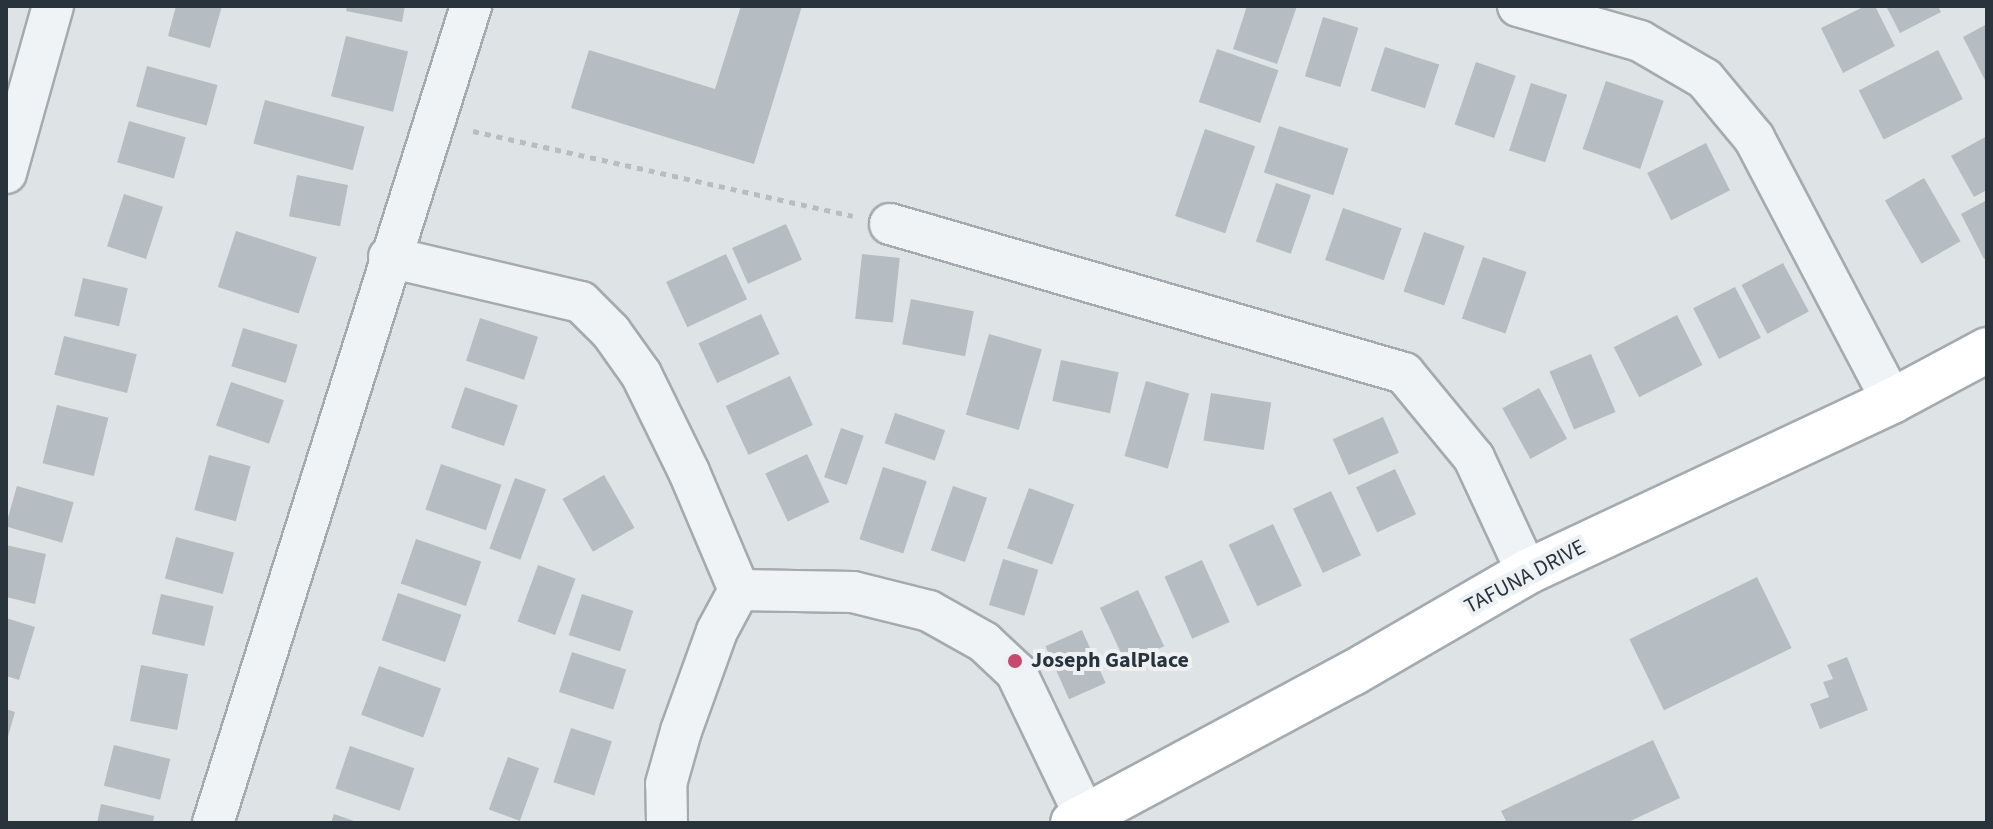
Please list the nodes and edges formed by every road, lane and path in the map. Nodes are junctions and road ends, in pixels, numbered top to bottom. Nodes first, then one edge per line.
1 (53, 6) edge
2 (471, 6) edge
3 (1518, 6) edge
4 (1565, 13) edge
5 (432, 122) junction
6 (6, 173) edge
7 (890, 224) joint
8 (389, 257) junction
9 (1987, 350) edge
10 (1892, 401) junction
11 (1527, 572) junction
12 (739, 590) junction
13 (1079, 820) edge
14 (213, 823) edge
15 (667, 823) edge

1 - 6 street
2 - 5 street
3 - 4 street
4 - 10 street
5 - 7 path
5 - 8 street
7 - 11 street
8 - 12 street
8 - 14 street
9 - 10 main road, TAFUNA DRIVE
10 - 11 main road, TAFUNA DRIVE
11 - 13 main road, TAFUNA DRIVE
12 - 13 street
12 - 15 street

